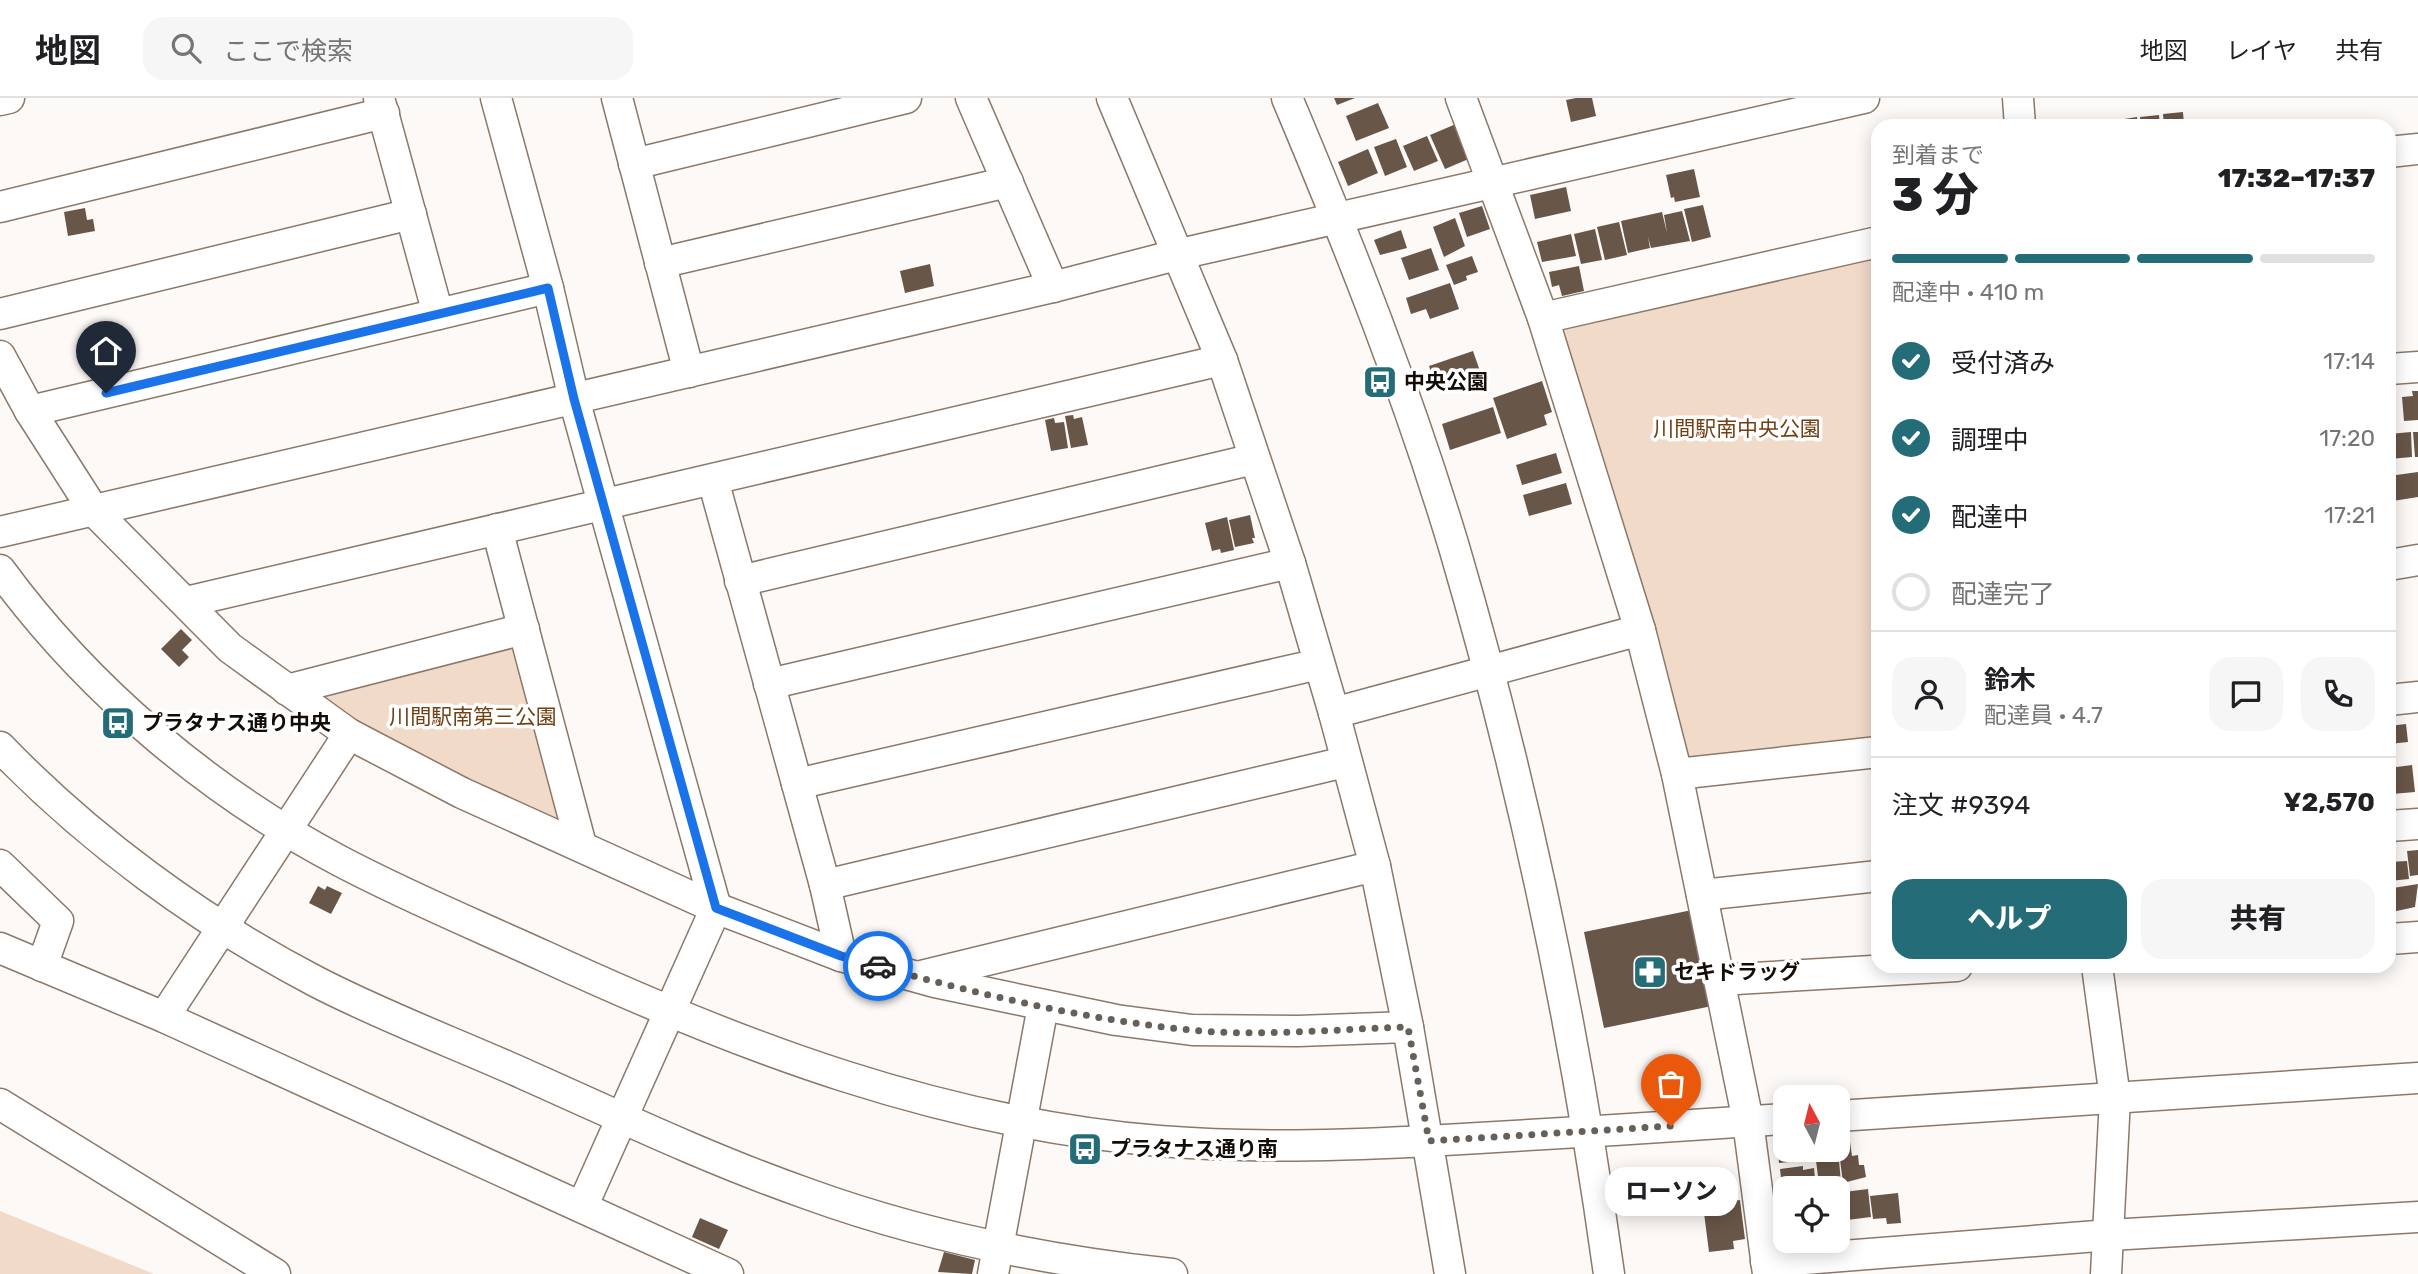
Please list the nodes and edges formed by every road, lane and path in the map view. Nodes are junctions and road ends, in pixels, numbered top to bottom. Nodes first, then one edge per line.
1 (9, 98) edge
2 (496, 98) edge
3 (617, 98) edge
4 (906, 98) edge
5 (971, 98) edge
6 (1112, 98) edge
7 (1287, 98) edge
8 (1461, 98) edge
9 (1864, 98) edge
10 (2018, 98) edge
11 (0, 100) edge
12 (381, 105) edge
13 (2020, 119) edge
14 (2418, 149) edge
15 (2396, 151) edge
16 (634, 164) junction
17 (1008, 182) junction
18 (1495, 184) junction
19 (0, 207) edge
20 (411, 214) junction
21 (1338, 219) junction
22 (1871, 244) edge
23 (1180, 254) junction
24 (660, 263) junction
25 (1053, 287) junction
26 (548, 288) junction
27 (0, 314) edge
28 (439, 314) junction
29 (1543, 318) junction
30 (0, 356) edge
31 (1222, 360) junction
32 (2418, 367) edge
33 (2396, 369) edge
34 (689, 372) junction
35 (574, 399) junction
36 (30, 411) junction
37 (1254, 459) junction
38 (713, 480) junction
39 (604, 504) junction
40 (94, 511) junction
41 (497, 529) junction
42 (0, 532) edge
43 (2418, 560) edge
44 (1290, 563) junction
45 (2396, 564) edge
46 (0, 570) edge
47 (740, 581) junction
48 (186, 602) junction
49 (524, 629) junction
50 (1640, 630) junction
51 (1319, 664) junction
52 (1488, 671) junction
53 (769, 684) junction
54 (287, 690) junction
55 (2418, 697) edge
56 (2396, 699) edge
57 (1334, 713) junction
58 (349, 734) junction
59 (2, 752) edge
60 (1871, 753) edge
61 (1345, 762) junction
62 (1678, 774) junction
63 (797, 784) junction
64 (2418, 824) edge
65 (2396, 826) edge
66 (288, 831) junction
67 (581, 845) junction
68 (0, 865) edge
69 (1375, 866) junction
70 (1871, 877) edge
71 (825, 886) junction
72 (1702, 894) junction
73 (716, 908) junction
74 (223, 927) junction
75 (2418, 937) edge
76 (2396, 939) edge
77 (0, 948) edge
78 (841, 956) junction
79 (42, 966) junction
80 (1871, 971) edge
81 (2098, 973) edge
82 (917, 977) junction
83 (1719, 980) junction
84 (1043, 1006) junction
85 (668, 1012) junction
86 (164, 1017) junction
87 (1408, 1027) junction
88 (2418, 1078) edge
89 (2115, 1098) junction
90 (0, 1104) edge
91 (1850, 1115) edge
92 (622, 1118) junction
93 (1773, 1120) edge
94 (1748, 1121) junction
95 (1020, 1123) junction
96 (1589, 1132) junction
97 (1429, 1141) junction
98 (582, 1207) junction
99 (2418, 1217) edge
100 (2110, 1235) junction
101 (996, 1260) edge
102 (1767, 1268) edge
103 (275, 1274) edge
104 (728, 1274) edge
105 (1172, 1274) edge
106 (1450, 1274) edge
107 (1609, 1274) edge
108 (2106, 1274) edge

1 - 11 street
2 - 26 street
3 - 16 street
4 - 16 street
5 - 17 street
6 - 23 street
7 - 21 street
8 - 18 street
9 - 18 street
10 - 13 street
12 - 19 street
12 - 20 street
14 - 15 street
16 - 24 street
17 - 24 street
17 - 25 street
18 - 21 street
18 - 29 street
20 - 27 street
20 - 28 street
21 - 23 street
21 - 52 street
22 - 29 street
23 - 25 street
23 - 31 street
24 - 34 street
25 - 34 street
26 - 28 street
26 - 35 street
28 - 36 street
29 - 50 street
30 - 36 street
31 - 37 street
31 - 38 street
32 - 33 street
34 - 35 street
35 - 39 street
35 - 40 street
36 - 40 street
37 - 44 street
37 - 47 street
38 - 39 street
38 - 47 street
39 - 41 street
39 - 73 street
40 - 42 street
40 - 48 street
41 - 48 street
41 - 49 street
43 - 45 street
44 - 51 street
44 - 53 street
46 - 66 street
47 - 53 street
48 - 54 street
49 - 54 street
49 - 67 street
50 - 52 street
50 - 62 street
51 - 57 street
51 - 63 street
52 - 57 street
52 - 96 street
53 - 63 street
54 - 58 street
55 - 56 street
57 - 61 street
58 - 66 street
58 - 67 street
59 - 74 street
60 - 62 street
61 - 69 street
61 - 71 street
62 - 72 street
63 - 71 street
64 - 65 street
66 - 74 street
66 - 85 street
67 - 73 street
68 - 79 street
69 - 82 street
69 - 87 street
70 - 72 street
71 - 78 street
72 - 83 street
73 - 78 street
73 - 85 street
74 - 86 street
74 - 92 street
75 - 76 street
77 - 79 street
78 - 82 street
79 - 86 street
80 - 83 street
81 - 89 street
82 - 84 street
83 - 94 street
84 - 87 street
84 - 95 street
85 - 92 street
85 - 95 street
86 - 98 street
87 - 97 street
88 - 89 street
89 - 91 street
89 - 100 street
90 - 103 street
92 - 98 street
92 - 101 street
93 - 94 street
94 - 96 street
94 - 102 street
95 - 97 street
95 - 101 street
96 - 97 street
96 - 107 street
97 - 106 street
98 - 104 street
99 - 100 street
100 - 102 street
100 - 108 street
101 - 105 street

